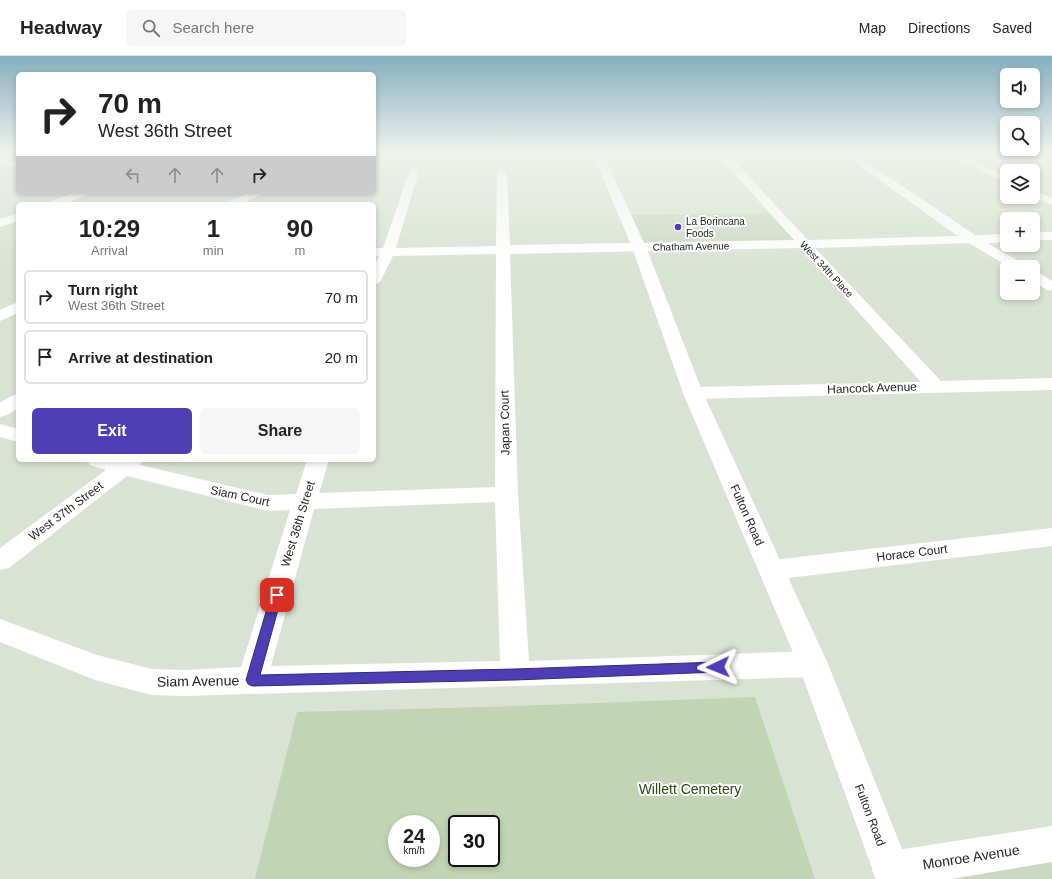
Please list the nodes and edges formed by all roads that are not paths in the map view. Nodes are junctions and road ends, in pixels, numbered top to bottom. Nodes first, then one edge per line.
1 (406, 190) edge
2 (502, 190) edge
3 (613, 190) edge
4 (755, 190) edge
5 (900, 190) edge
6 (80, 194) edge
7 (254, 194) edge
8 (1040, 196) edge
9 (58, 202) edge
10 (236, 202) edge
11 (1052, 202) edge
12 (16, 218) edge
13 (0, 223) edge
14 (1040, 236) edge
15 (1052, 236) edge
16 (1000, 238) edge
17 (972, 240) junction
18 (804, 244) junction
19 (639, 247) junction
20 (503, 250) junction
21 (381, 252) edge
22 (1007, 260) edge
23 (376, 271) edge
24 (1040, 280) edge
25 (1052, 287) edge
26 (16, 308) edge
27 (0, 316) edge
28 (1052, 384) edge
29 (936, 386) junction
30 (693, 393) junction
31 (16, 401) edge
32 (0, 411) edge
33 (0, 430) edge
34 (16, 435) edge
35 (113, 462) edge
36 (317, 462) edge
37 (128, 464) edge
38 (506, 494) junction
39 (305, 502) junction
40 (1052, 537) edge
41 (0, 561) edge
42 (772, 570) junction
43 (0, 630) edge
44 (813, 664) junction
45 (515, 674) junction
46 (252, 680) junction
47 (1052, 844) edge
48 (893, 874) edge

1 - 21 street
2 - 20 street, Japan Court
3 - 19 street, Fulton Road
4 - 18 street, West 34th Place
5 - 17 street
6 - 9 street
7 - 10 street
8 - 11 street
12 - 13 street
14 - 15 street
16 - 17 street, Chatham Avenue
17 - 18 street, Chatham Avenue
17 - 22 street
18 - 19 street, Chatham Avenue
18 - 29 street, West 34th Place
19 - 20 street, Chatham Avenue
19 - 30 street, Fulton Road
20 - 21 street, Chatham Avenue
20 - 38 street, Japan Court
21 - 23 street
24 - 25 street
26 - 27 street
28 - 29 street, Hancock Avenue
29 - 30 street, Hancock Avenue
30 - 42 street, Fulton Road
31 - 32 street
33 - 34 street
35 - 37 street, Siam Court
36 - 39 street, West 36th Street
37 - 39 street, Siam Court
37 - 41 street, West 37th Street
38 - 39 street, Siam Court
38 - 45 street, Japan Court
39 - 46 street, West 36th Street
40 - 42 street, Horace Court
42 - 44 street, Fulton Road
43 - 46 street, Siam Avenue
44 - 45 street, Siam Avenue
44 - 48 street, Fulton Road
45 - 46 street, Siam Avenue
47 - 48 street, Monroe Avenue

